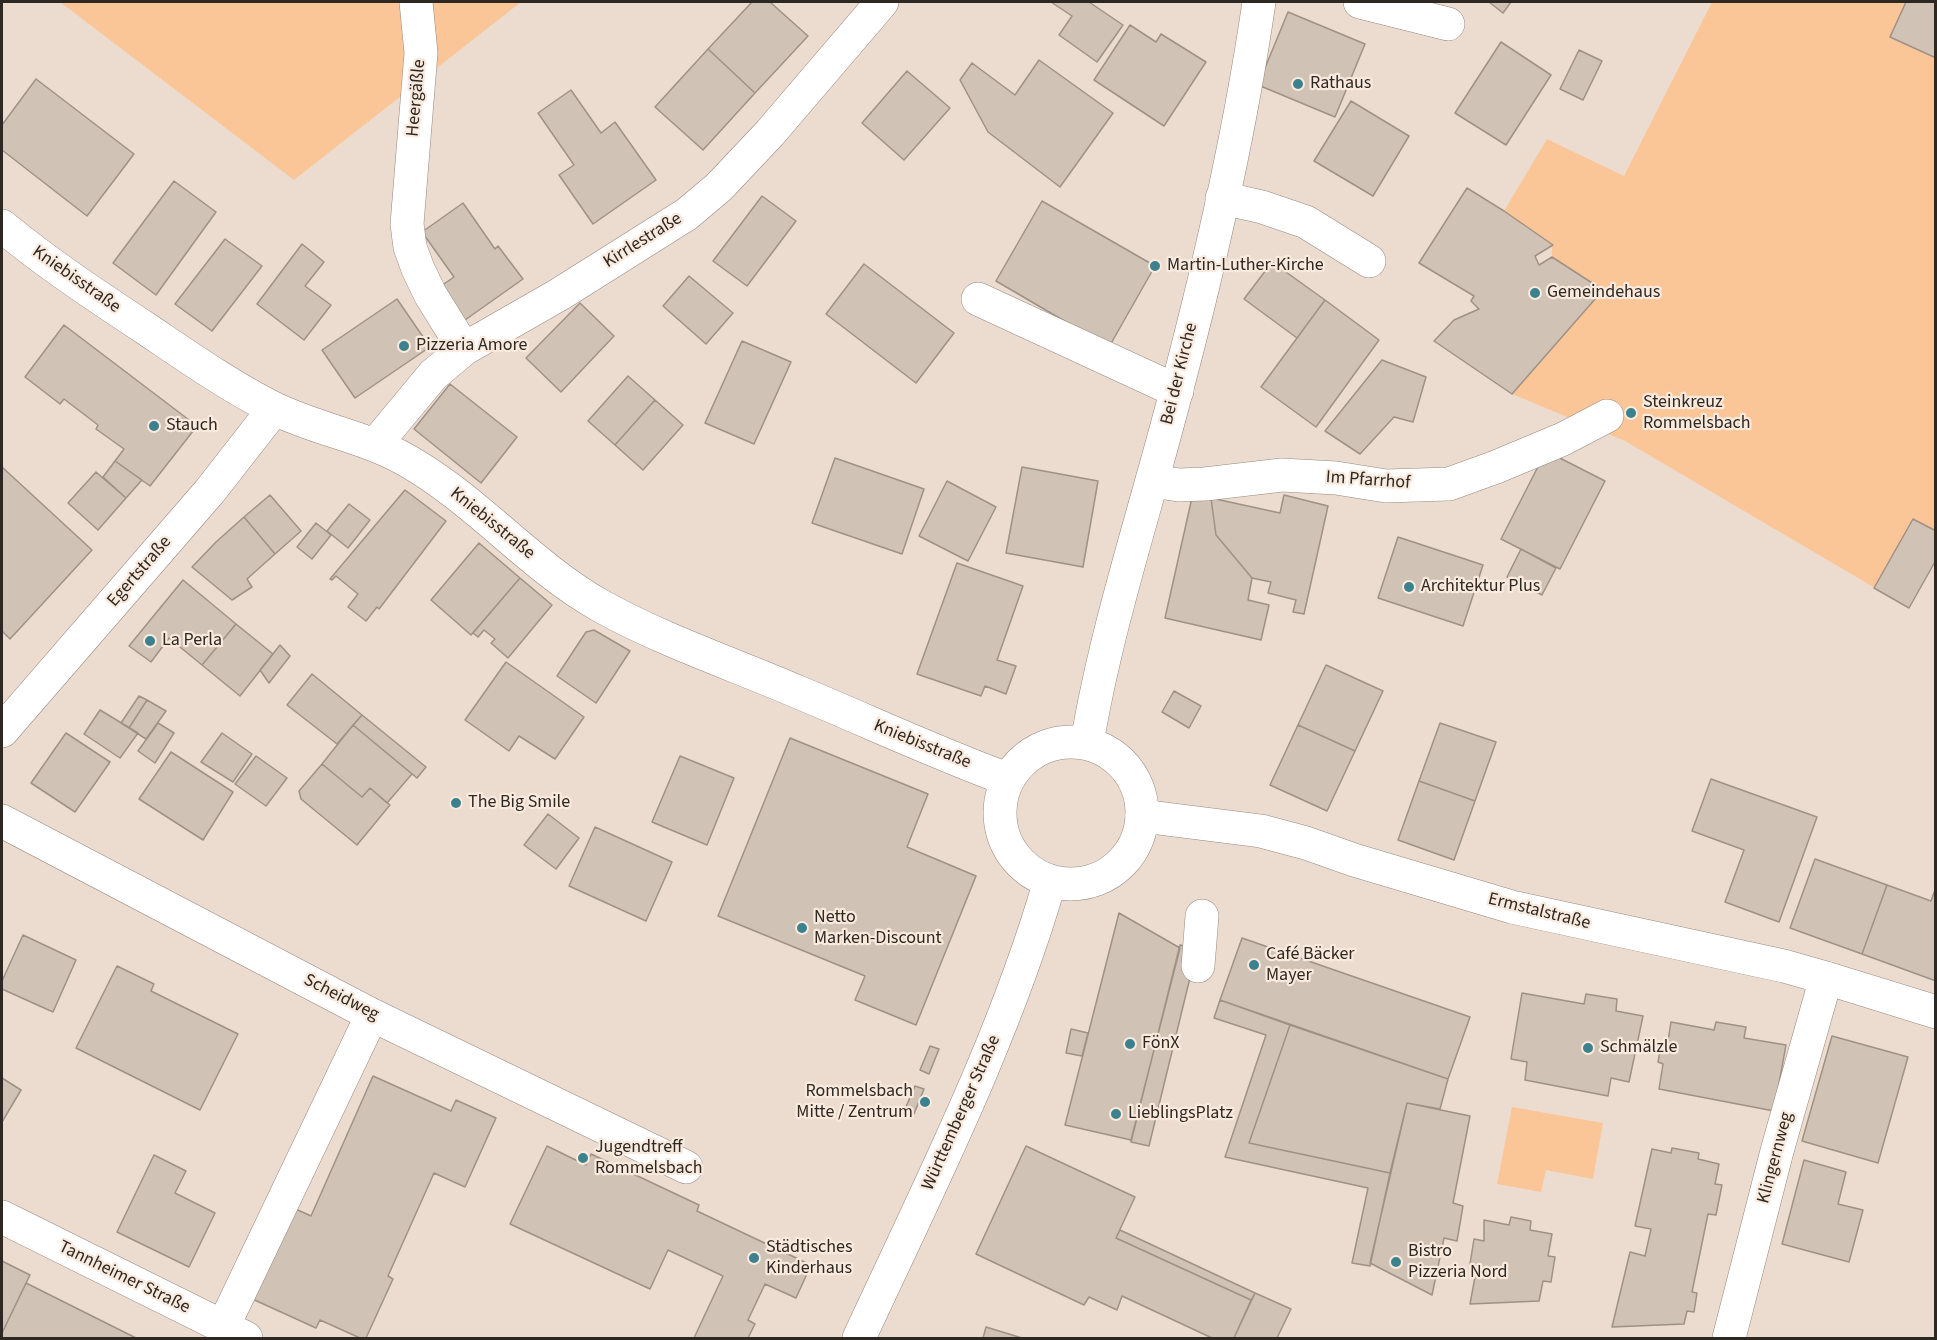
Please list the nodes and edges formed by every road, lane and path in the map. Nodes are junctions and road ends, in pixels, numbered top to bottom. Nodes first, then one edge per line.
1 (416, 2) edge
2 (882, 2) edge
3 (1259, 2) edge
4 (1360, 2) edge
5 (1448, 24) dead end
6 (1222, 198) junction
7 (2, 226) edge
8 (1369, 261) dead end
9 (978, 298) dead end
10 (464, 349) junction
11 (1177, 391) junction
12 (274, 409) junction
13 (1606, 416) dead end
14 (375, 445) junction
15 (1152, 481) junction
16 (2, 731) edge
17 (1087, 743) junction
18 (1007, 779) junction
19 (1142, 816) junction
20 (2, 821) edge
21 (1050, 881) junction
22 (1202, 916) dead end
23 (1198, 966) dead end
24 (1826, 978) junction
25 (1935, 1012) edge
26 (372, 1015) junction
27 (686, 1167) dead end
28 (2, 1217) edge
29 (235, 1333) edge
30 (859, 1338) edge
31 (1729, 1338) edge

1 - 10 street, Heergäßle
2 - 10 street, Kirrlestraße
3 - 6 street, Bei der Kirche
4 - 5 street
6 - 8 street
6 - 11 street, Bei der Kirche
7 - 12 street, Kniebisstraße
9 - 11 street
10 - 14 street, Kirrlestraße
11 - 15 street, Bei der Kirche
12 - 14 street, Kniebisstraße
12 - 16 street, Egertstraße
13 - 15 street, Im Pfarrhof
14 - 18 street, Kniebisstraße
15 - 17 street, Bei der Kirche
17 - 18 street
17 - 19 street
18 - 21 street
19 - 21 street
19 - 24 street, Ermstalstraße
20 - 26 street, Scheidweg
21 - 30 street, Württemberger Straße
22 - 23 street
24 - 25 street, Ermstalstraße
24 - 31 street, Klingernweg
26 - 27 street, Scheidweg
26 - 29 street
28 - 29 street, Tannheimer Straße

